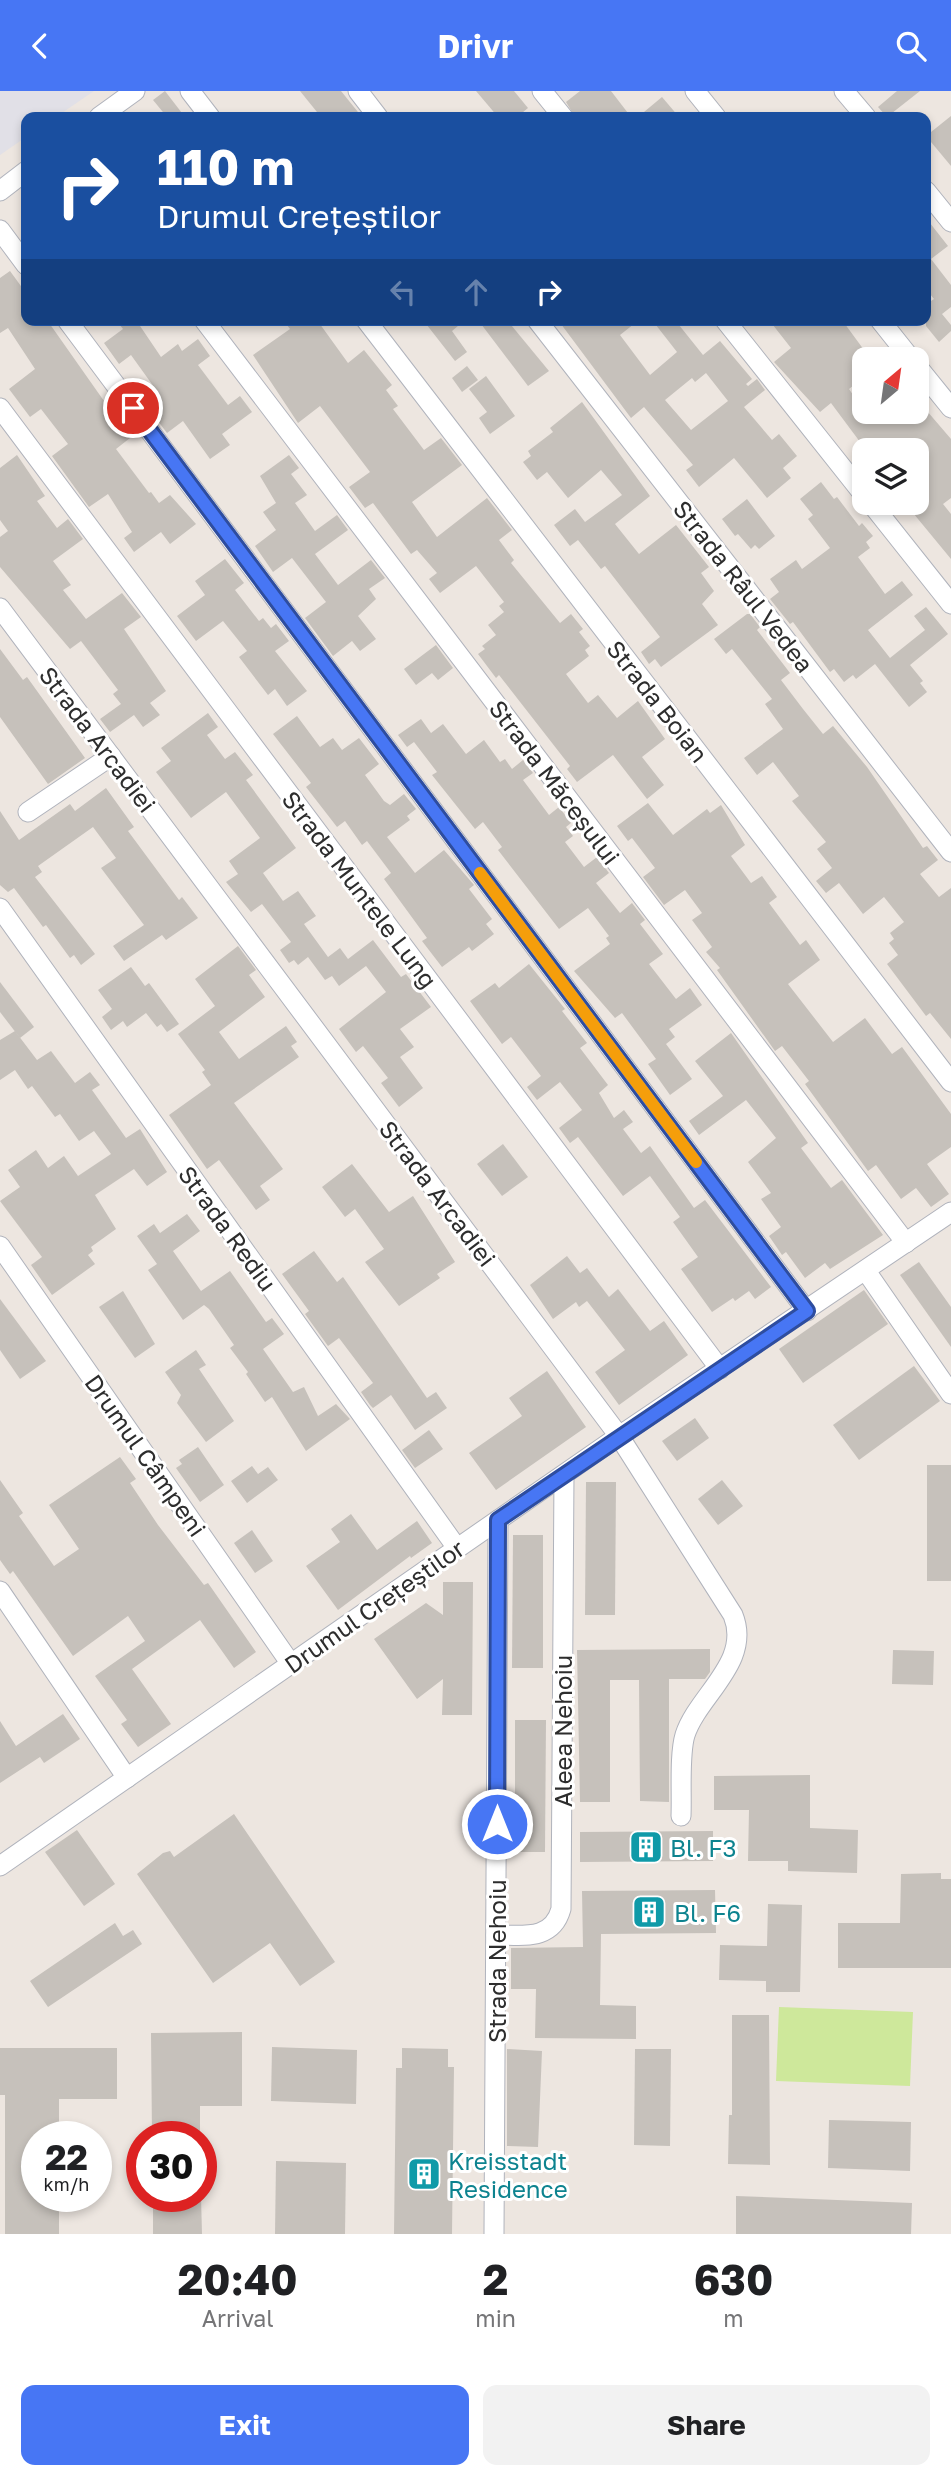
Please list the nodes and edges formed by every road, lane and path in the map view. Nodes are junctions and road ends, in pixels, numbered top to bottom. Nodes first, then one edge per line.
1 (135, 91) edge
2 (190, 91) edge
3 (358, 91) edge
4 (542, 91) edge
5 (695, 91) edge
6 (844, 91) edge
7 (106, 112) edge
8 (206, 112) edge
9 (374, 112) edge
10 (559, 112) edge
11 (712, 112) edge
12 (862, 112) edge
13 (21, 175) edge
14 (0, 191) edge
15 (931, 197) edge
16 (951, 222) edge
17 (0, 230) edge
18 (21, 258) edge
19 (71, 326) edge
20 (209, 326) edge
21 (371, 326) edge
22 (542, 326) edge
23 (730, 326) edge
24 (885, 326) edge
25 (901, 347) edge
26 (929, 381) edge
27 (0, 408) edge
28 (951, 408) edge
29 (852, 480) edge
30 (880, 515) edge
31 (951, 604) edge
32 (0, 608) edge
33 (111, 756) junction
34 (28, 812) dead end
35 (951, 852) edge
36 (0, 908) edge
37 (951, 1083) edge
38 (945, 1216) edge
39 (951, 1237) edge
40 (906, 1243) junction
41 (0, 1246) edge
42 (866, 1271) junction
43 (807, 1311) junction
44 (720, 1369) junction
45 (951, 1394) edge
46 (619, 1436) junction
47 (565, 1475) junction
48 (498, 1520) junction
49 (457, 1548) junction
50 (0, 1591) edge
51 (291, 1664) junction
52 (127, 1778) junction
53 (681, 1815) dead end
54 (0, 1865) edge
55 (496, 1935) junction
56 (494, 2234) edge

1 - 7 street
2 - 8 street
3 - 9 street
4 - 10 street
5 - 11 street
6 - 12 street
13 - 14 street
15 - 16 street
17 - 18 street
19 - 43 street
20 - 40 street, Strada Măceșului
21 - 37 street, Strada Boian
22 - 35 street, Strada Râul Vedea
23 - 29 street
24 - 25 street
26 - 28 street
27 - 44 street, Strada Muntele Lung
30 - 31 street
32 - 33 street, Strada Arcadiei
33 - 34 street
33 - 46 street, Strada Arcadiei
36 - 49 street, Strada Rediu
38 - 39 street
38 - 40 street, Drumul Crețeștilor
40 - 42 street, Drumul Crețeștilor
41 - 51 street, Drumul Câmpeni
42 - 43 street, Drumul Crețeștilor
42 - 45 street
43 - 44 street, Drumul Crețeștilor
44 - 46 street, Drumul Crețeștilor
46 - 47 street, Drumul Crețeștilor
46 - 53 street, Strada Arcadiei
47 - 48 street, Drumul Crețeștilor
47 - 55 street, Aleea Nehoiu
48 - 49 street, Drumul Crețeștilor
48 - 55 street, Strada Nehoiu
49 - 51 street, Drumul Crețeștilor
50 - 52 street
51 - 52 street, Drumul Crețeștilor
52 - 54 street, Drumul Crețeștilor
55 - 56 street, Strada Nehoiu

